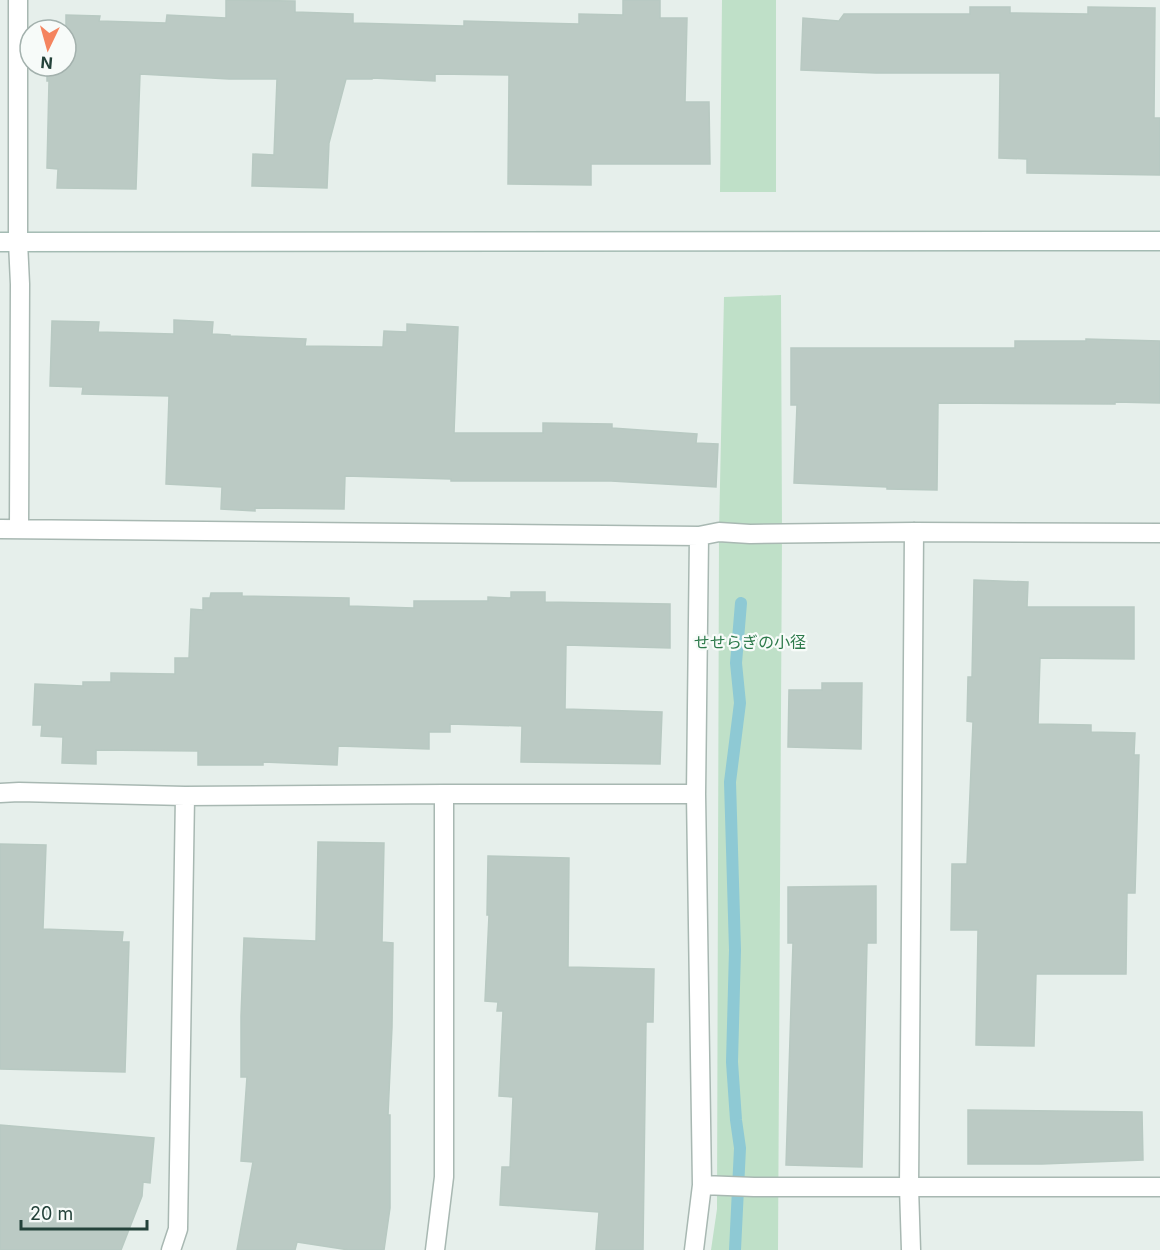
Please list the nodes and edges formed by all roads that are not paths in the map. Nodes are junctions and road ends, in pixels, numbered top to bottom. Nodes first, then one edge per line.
1 (18, 0) edge
2 (1160, 241) edge
3 (9, 242) edge
4 (0, 529) edge
5 (18, 529) junction
6 (914, 532) junction
7 (1160, 533) edge
8 (699, 536) junction
9 (0, 793) edge
10 (444, 794) junction
11 (696, 794) junction
12 (185, 796) junction
13 (702, 1185) junction
14 (909, 1187) junction
15 (1160, 1187) edge
16 (171, 1250) edge
17 (435, 1250) edge
18 (694, 1250) edge
19 (911, 1250) edge

1 - 3 street
2 - 3 street
3 - 5 street
4 - 5 street
5 - 8 street
6 - 7 street
6 - 8 street
6 - 14 street
8 - 11 street
9 - 12 street
10 - 11 street
10 - 12 street
10 - 17 street
11 - 13 street
12 - 16 street
13 - 14 street
13 - 18 street
14 - 15 street
14 - 19 street

